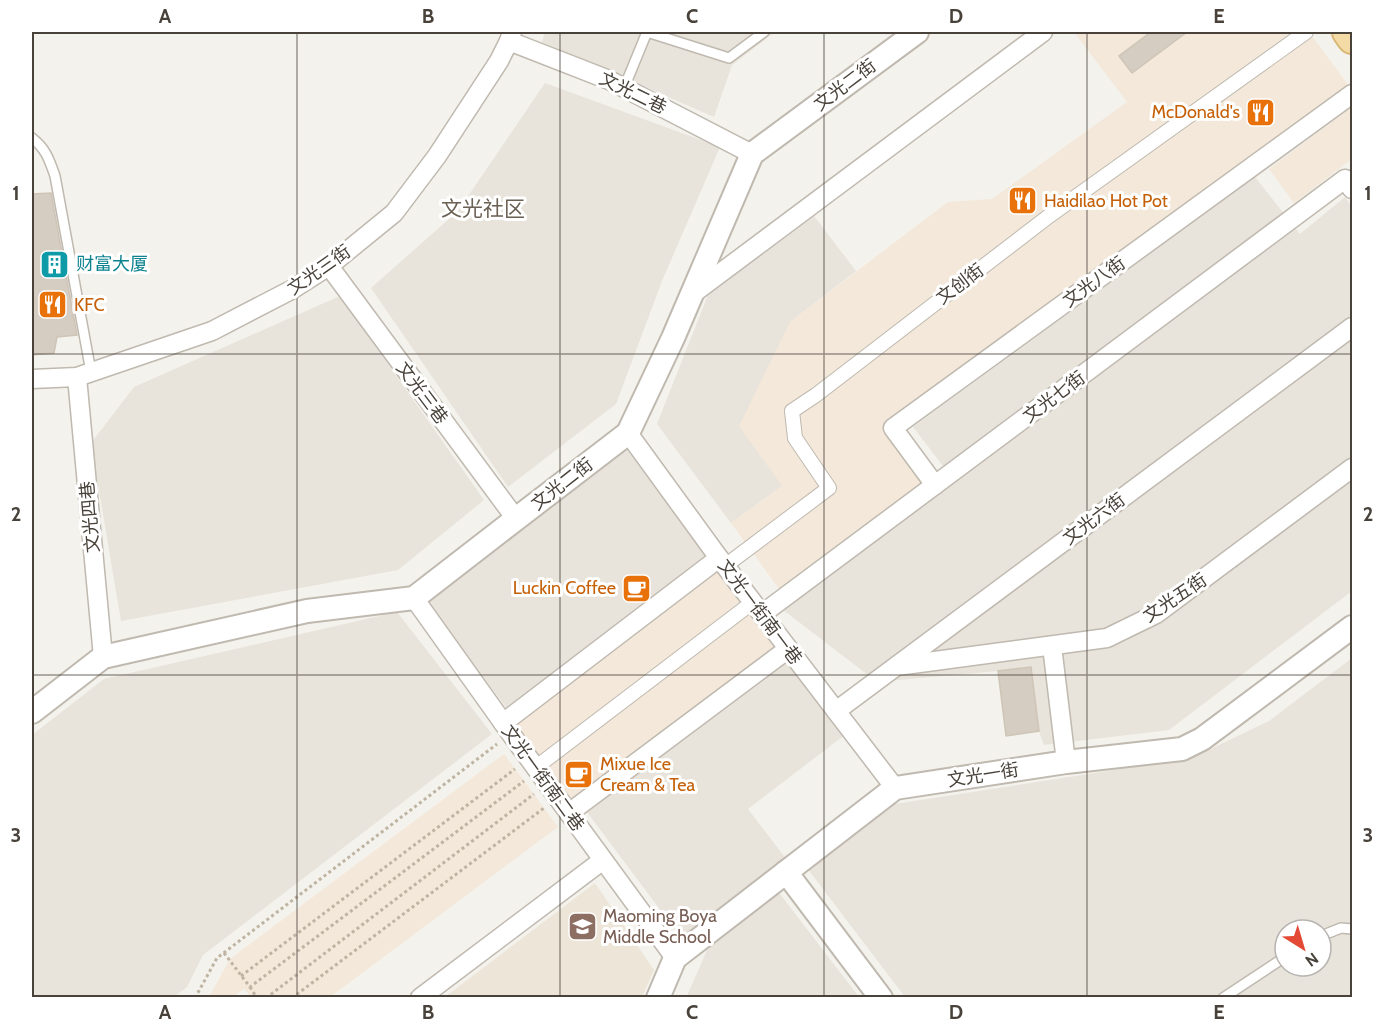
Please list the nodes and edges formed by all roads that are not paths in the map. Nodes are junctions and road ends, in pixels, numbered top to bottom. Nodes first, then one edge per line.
1 (647, 32) edge
2 (764, 32) edge
3 (917, 32) edge
4 (1043, 32) edge
5 (1306, 32) edge
6 (1347, 32) edge
7 (510, 36) edge
8 (1353, 39) edge
9 (624, 88) junction
10 (1353, 94) edge
11 (32, 138) edge
12 (753, 153) junction
13 (1349, 184) edge
14 (329, 266) junction
15 (691, 295) junction
16 (1353, 327) edge
17 (84, 374) junction
18 (32, 379) edge
19 (628, 433) junction
20 (1353, 468) edge
21 (935, 485) junction
22 (516, 519) junction
23 (722, 562) junction
24 (414, 598) junction
25 (757, 608) junction
26 (1353, 627) edge
27 (1052, 646) junction
28 (788, 649) junction
29 (103, 657) junction
30 (896, 667) junction
31 (836, 711) junction
32 (32, 712) edge
33 (503, 732) junction
34 (1066, 762) junction
35 (541, 776) junction
36 (895, 788) junction
37 (569, 813) junction
38 (603, 860) junction
39 (786, 872) junction
40 (1353, 929) edge
41 (1333, 931) edge
42 (675, 958) junction
43 (1273, 965) edge
44 (420, 998) edge
45 (658, 998) edge
46 (881, 998) edge
47 (1223, 998) edge

1 - 2 lane
1 - 9 lane
3 - 12 street, 文光二街
4 - 15 street
5 - 23 street, 文创街
6 - 8 main road
7 - 9 street, 文光二巷
7 - 14 street, 文光三街
9 - 12 street, 文光二巷
10 - 21 street, 文光八街
11 - 17 lane
12 - 15 street, 文光二街
13 - 21 street, 文光七街
14 - 17 street, 文光三街
14 - 22 street, 文光三巷
15 - 19 street, 文光二街
16 - 30 street, 文光六街
17 - 18 street, 文光三街
17 - 29 street, 文光四巷
19 - 22 street, 文光二街
19 - 23 street, 文光一街南一巷
20 - 27 street, 文光五街
21 - 25 street, 文光七街
22 - 24 street, 文光二街
23 - 25 street, 文光一街南一巷
23 - 33 street
24 - 29 street
24 - 33 street, 文光一街南二巷
25 - 28 street, 文光一街南一巷
25 - 35 street
26 - 34 street, 文光一街
27 - 30 street, 文光五街
27 - 34 street
28 - 31 street, 文光一街南一巷
28 - 37 street
29 - 32 street
30 - 31 street, 文光六街
31 - 36 street, 文光一街南一巷
33 - 35 street, 文光一街南二巷
34 - 36 street, 文光一街
35 - 37 street, 文光一街南二巷
36 - 39 street, 文光一街
37 - 38 street, 文光一街南二巷
38 - 42 street, 文光一街南二巷
38 - 44 street
39 - 42 street, 文光一街
39 - 46 street
40 - 41 lane
42 - 45 street, 文光一街
43 - 47 lane

